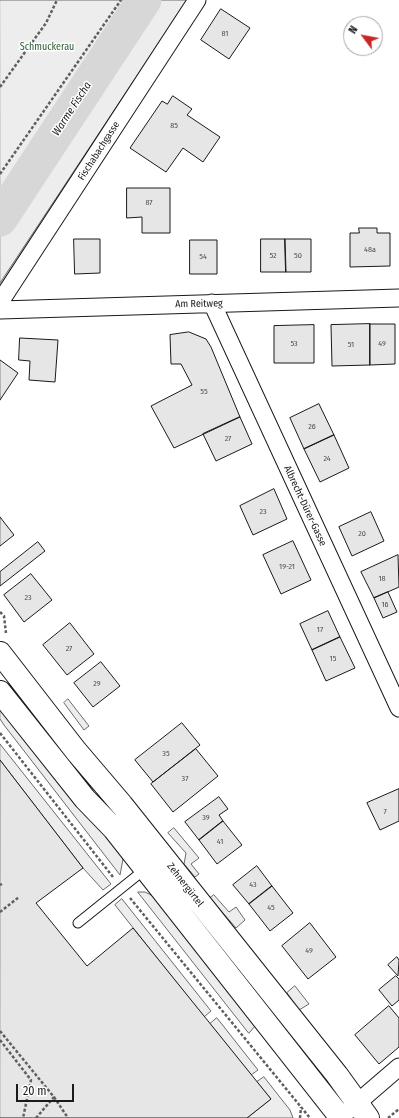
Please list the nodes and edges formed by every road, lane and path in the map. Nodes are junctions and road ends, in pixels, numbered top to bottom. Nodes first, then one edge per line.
1 (57, 0) edge
2 (121, 0) edge
3 (197, 0) edge
4 (0, 87) edge
5 (0, 174) edge
6 (399, 298) edge
7 (0, 302) edge
8 (212, 303) junction
9 (0, 310) edge
10 (0, 612) edge
11 (4, 616) dead end
12 (0, 653) edge
13 (0, 692) edge
14 (399, 708) edge
15 (0, 733) edge
16 (144, 870) junction
17 (122, 888) junction
18 (19, 897) dead end
19 (0, 912) edge
20 (78, 923) dead end
21 (0, 1031) edge
22 (0, 1040) edge
23 (399, 1067) edge
24 (54, 1097) junction
25 (301, 1106) junction
26 (399, 1109) edge
27 (362, 1110) edge
28 (23, 1118) edge
29 (36, 1118) edge
30 (68, 1118) edge
31 (300, 1118) edge
32 (310, 1118) edge
33 (341, 1118) edge
34 (388, 1118) edge

1 - 4 path
2 - 5 path
3 - 7 street, Fischabachgasse
6 - 8 street, Am Reitweg
8 - 9 street, Am Reitweg
8 - 14 street, Albrecht-Dürer-Gasse
10 - 11 path
12 - 27 main road, Zehnergürtel
13 - 16 main road
15 - 17 path
16 - 17 lane
16 - 33 main road
17 - 20 lane
17 - 25 path
18 - 19 path
21 - 24 path
22 - 28 path
23 - 27 street
24 - 29 path
24 - 30 path
25 - 31 path
25 - 32 path
26 - 34 path
27 - 33 street

